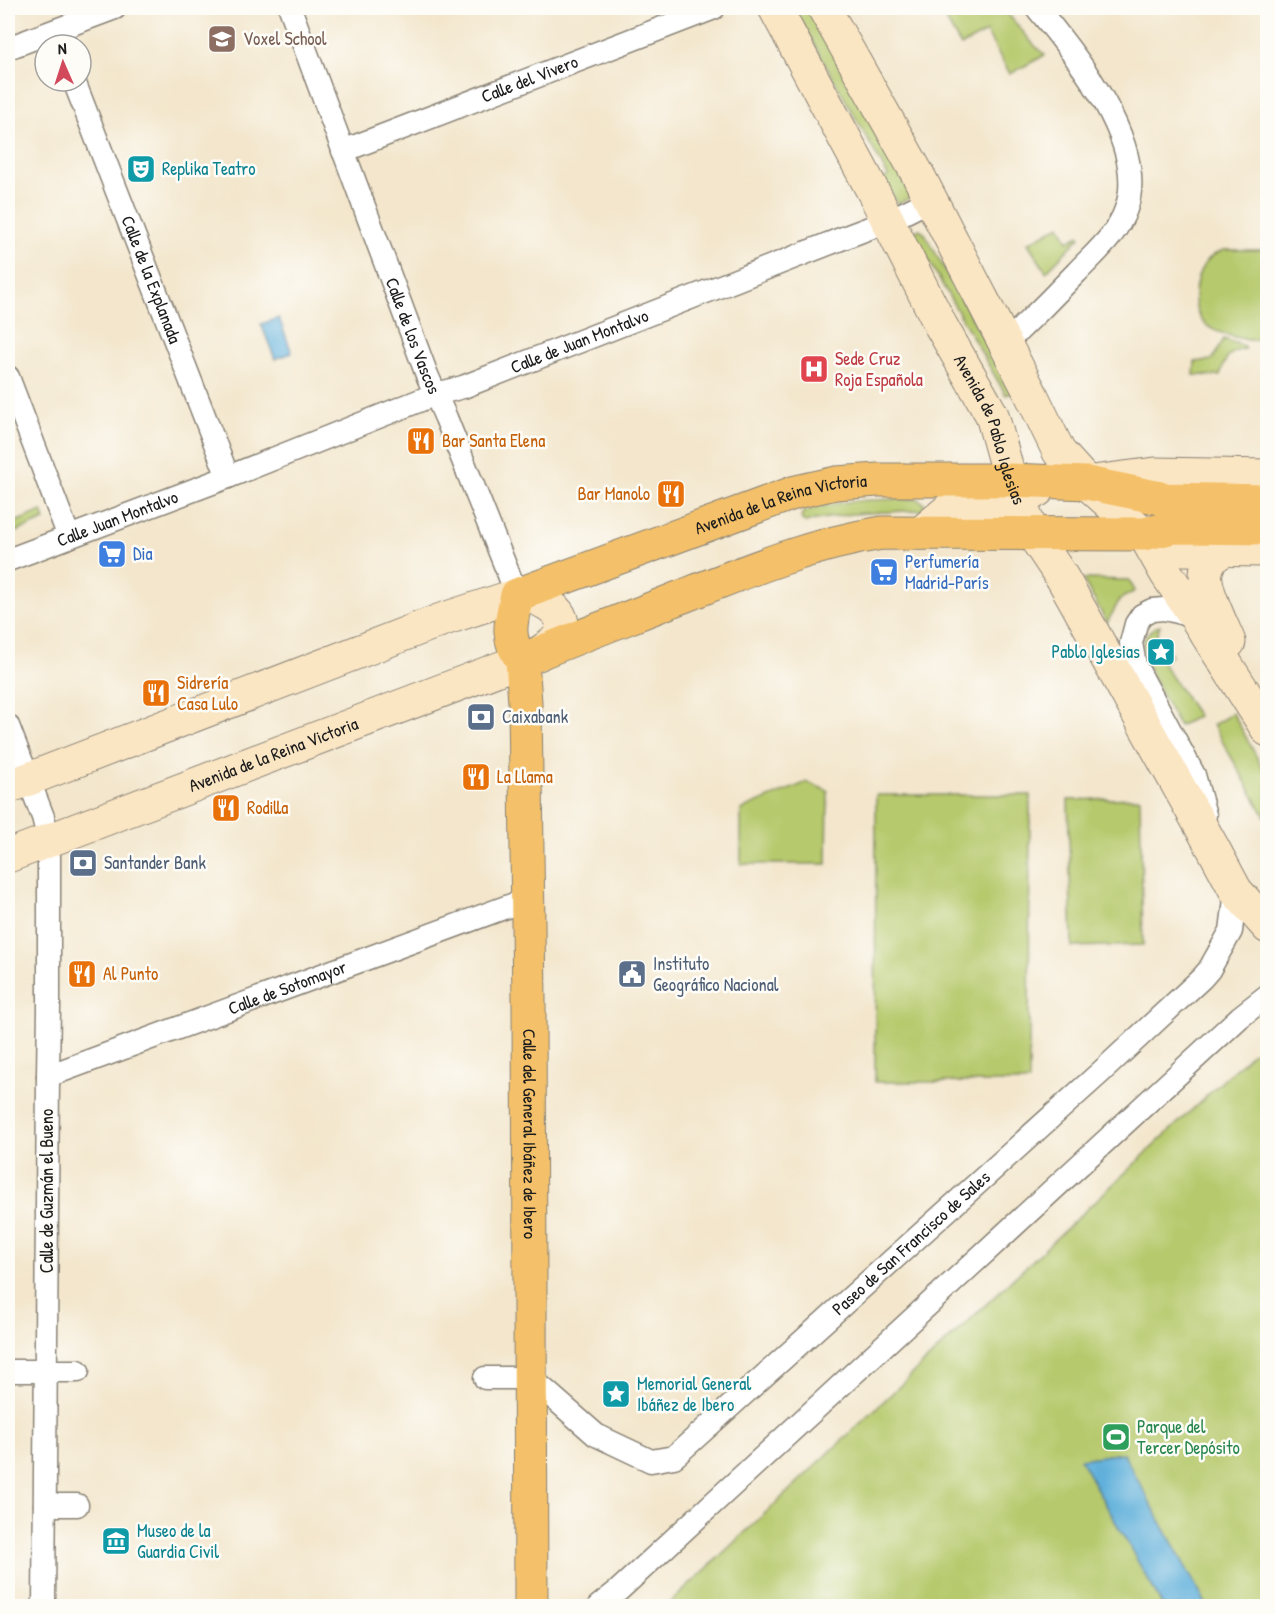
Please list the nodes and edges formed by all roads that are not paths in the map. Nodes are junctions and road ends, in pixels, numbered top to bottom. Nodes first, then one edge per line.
1 (115, 8) edge
2 (290, 8) edge
3 (714, 8) edge
4 (775, 8) edge
5 (824, 8) edge
6 (1037, 8) edge
7 (67, 33) edge
8 (33, 43) edge
9 (8, 48) edge
10 (79, 93) edge
11 (343, 151) junction
12 (930, 200) junction
13 (888, 221) junction
14 (1005, 344) junction
15 (8, 376) edge
16 (436, 394) junction
17 (1055, 467) junction
18 (1268, 476) edge
19 (228, 477) junction
20 (1087, 483) junction
21 (1015, 490) junction
22 (1268, 501) edge
23 (1268, 528) edge
24 (921, 533) junction
25 (1033, 534) junction
26 (1144, 534) junction
27 (69, 537) junction
28 (1225, 549) junction
29 (1268, 550) edge
30 (8, 560) edge
31 (519, 594) junction
32 (1197, 619) junction
33 (530, 657) junction
34 (1265, 721) edge
35 (8, 726) edge
36 (18, 783) edge
37 (49, 841) junction
38 (1214, 848) junction
39 (8, 856) edge
40 (1236, 891) junction
41 (528, 899) junction
42 (1268, 927) edge
43 (1268, 995) edge
44 (48, 1076) junction
45 (8, 1371) edge
46 (47, 1371) junction
47 (78, 1371) dead end
48 (485, 1378) dead end
49 (531, 1378) junction
50 (45, 1505) junction
51 (77, 1505) dead end
52 (617, 1598) edge
53 (44, 1606) edge
54 (531, 1606) edge
55 (599, 1606) edge

1 - 7 street
2 - 11 street, Calle de los Vascos
3 - 11 street, Calle del Vivero
4 - 13 street, Avenida de Pablo Iglesias
5 - 12 street
6 - 14 street
8 - 9 street
10 - 19 street, Calle de la Explanada
11 - 16 street, Calle de los Vascos
12 - 13 street, Calle de Juan Montalvo
12 - 14 street
13 - 16 street, Calle de Juan Montalvo
13 - 21 street, Avenida de Pablo Iglesias
14 - 17 street
15 - 27 street
16 - 19 street, Calle de Juan Montalvo
16 - 31 street, Calle de los Vascos
17 - 20 main road, Avenida de la Reina Victoria
17 - 21 main road, Avenida de la Reina Victoria
18 - 20 street, Avenida de la Reina Victoria
19 - 27 street, Calle Juan Montalvo
20 - 22 main road, Avenida de la Reina Victoria
20 - 26 street
21 - 24 street, Avenida de la Reina Victoria
21 - 25 street, Avenida de Pablo Iglesias
21 - 31 main road, Avenida de la Reina Victoria
23 - 26 main road, Avenida de la Reina Victoria
24 - 25 main road, Avenida de la Reina Victoria
24 - 33 main road, Avenida de la Reina Victoria
25 - 26 main road, Avenida de la Reina Victoria
25 - 38 street, Avenida de Pablo Iglesias
26 - 28 street, Avenida de la Reina Victoria
26 - 32 street
27 - 30 street, Calle Juan Montalvo
28 - 29 street, Avenida de la Reina Victoria
28 - 34 street
31 - 33 main road
31 - 33 street, Avenida de la Reina Victoria
31 - 36 street, Avenida de la Reina Victoria
32 - 34 street
32 - 38 street, Avenida de Pablo Iglesias
33 - 37 street, Avenida de la Reina Victoria
33 - 41 main road, Calle del General Ibáñez de Ibero
35 - 36 street, Calle de Guzmán el Bueno
36 - 37 street, Calle de Guzmán el Bueno
37 - 39 street, Avenida de la Reina Victoria
37 - 44 street, Calle de Guzmán el Bueno
38 - 40 street, Avenida de Pablo Iglesias
40 - 42 street, Avenida de Pablo Iglesias
40 - 49 street, Paseo de San Francisco de Sales
41 - 44 street, Calle de Sotomayor
41 - 49 main road, Calle del General Ibáñez de Ibero
43 - 52 street
44 - 46 street, Calle de Guzmán el Bueno
45 - 46 street
46 - 47 street
46 - 50 street, Calle de Guzmán el Bueno
48 - 49 street
49 - 54 main road, Calle del General Ibáñez de Ibero
50 - 51 street
50 - 53 street, Calle de Guzmán el Bueno
52 - 55 street

